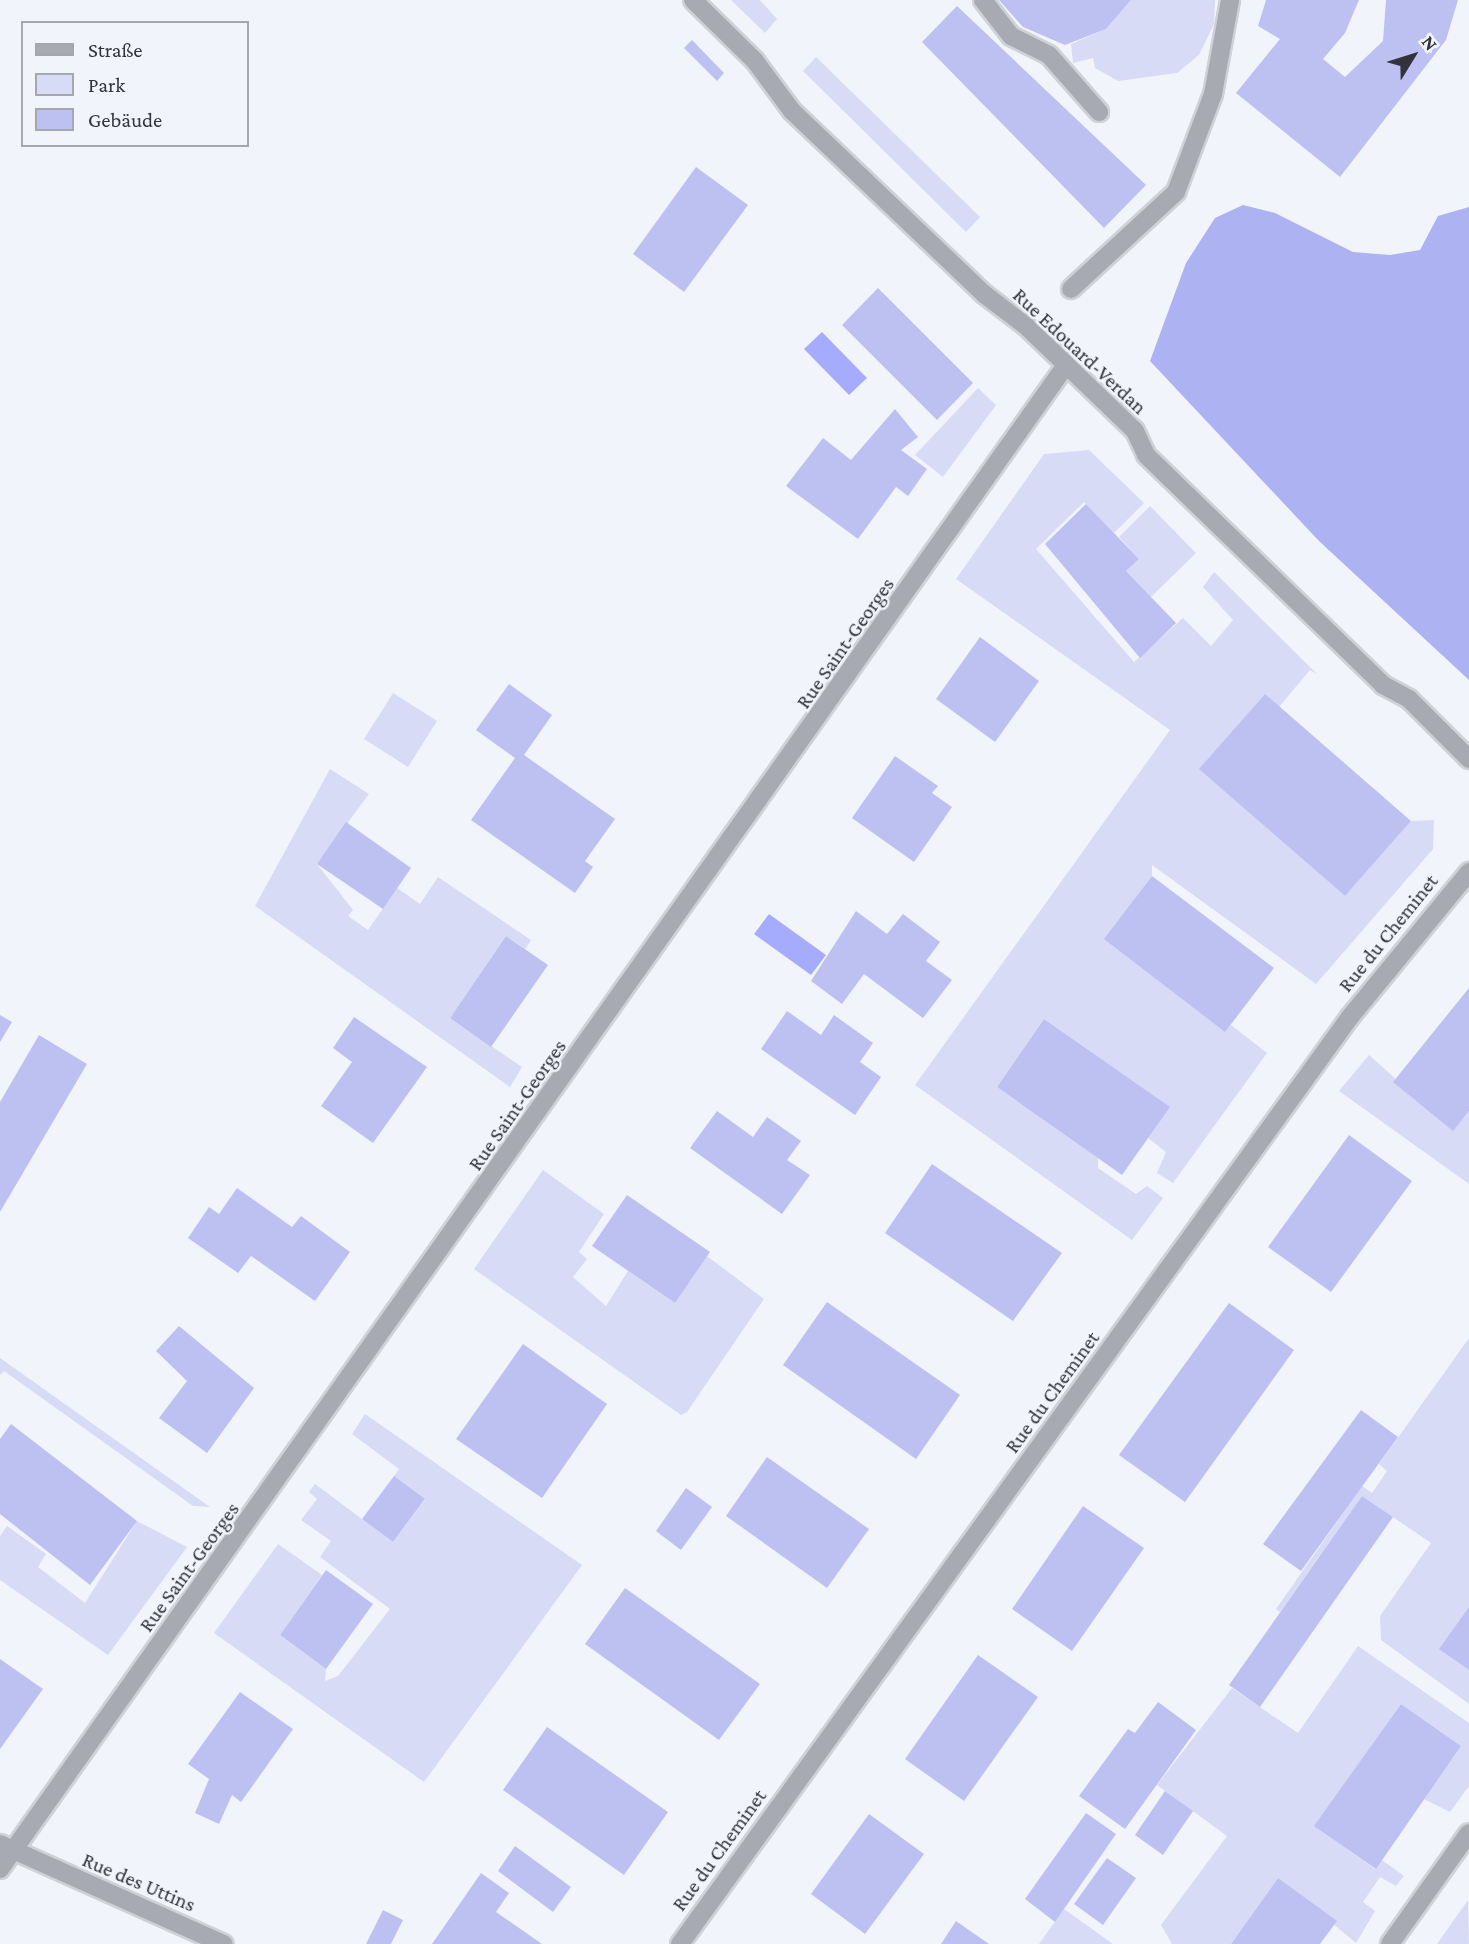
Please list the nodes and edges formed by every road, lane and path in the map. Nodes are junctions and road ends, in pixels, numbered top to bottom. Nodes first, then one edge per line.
1 (693, 0) edge
2 (983, 0) edge
3 (1230, 0) edge
4 (1099, 112) dead end
5 (1071, 289) dead end
6 (1066, 365) junction
7 (1469, 759) edge
8 (1469, 873) edge
9 (1469, 1833) edge
10 (6, 1847) edge
11 (0, 1868) edge
12 (224, 1944) edge
13 (680, 1944) edge
14 (1391, 1944) edge

1 - 6 street, Rue Edouard-Verdan
2 - 4 street
3 - 5 street
6 - 7 street, Rue Edouard-Verdan
6 - 10 street, Rue Saint-Georges
8 - 13 street, Rue du Cheminet
9 - 14 street
10 - 11 street, Rue Saint-Georges
10 - 12 street, Rue des Uttins

